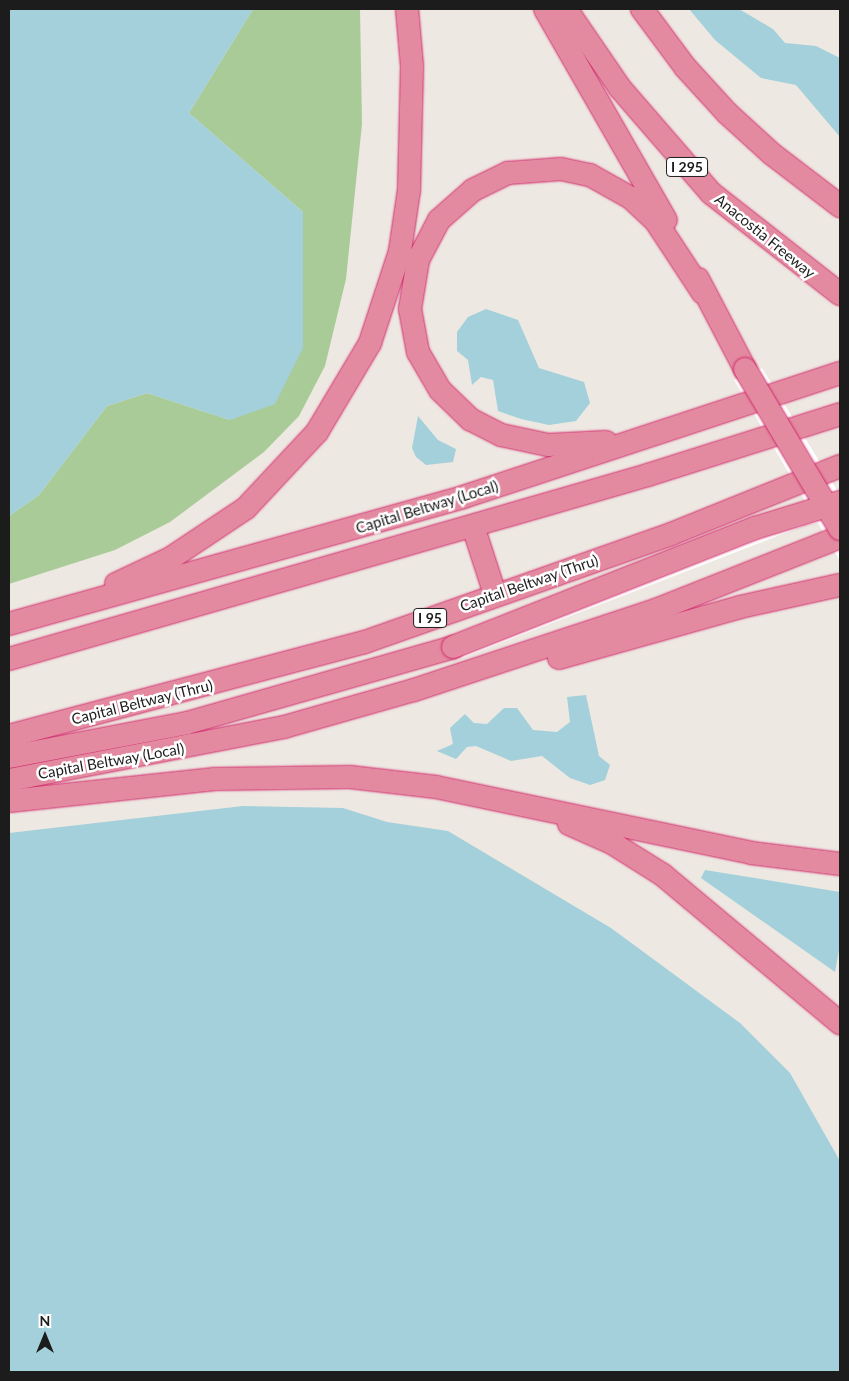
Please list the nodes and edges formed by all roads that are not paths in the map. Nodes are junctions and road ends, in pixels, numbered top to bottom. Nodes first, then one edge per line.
1 (407, 9) edge
2 (545, 9) edge
3 (566, 9) edge
4 (642, 9) edge
5 (840, 206) edge
6 (703, 293) junction
7 (840, 294) edge
8 (840, 373) edge
9 (840, 414) edge
10 (683, 428) junction
11 (840, 466) edge
12 (840, 502) edge
13 (473, 526) junction
14 (840, 529) edge
15 (840, 537) edge
16 (840, 586) edge
17 (495, 594) junction
18 (15, 622) edge
19 (9, 659) edge
20 (284, 727) junction
21 (9, 736) edge
22 (9, 757) edge
23 (9, 780) edge
24 (494, 800) junction
25 (9, 801) edge
26 (840, 864) edge
27 (840, 1023) edge

1 - 18 highway
2 - 6 highway
3 - 7 highway, Anacostia Freeway / I 295
4 - 5 highway
6 - 10 highway
6 - 14 highway, bridge
8 - 10 highway, Capital Beltway (Local)
9 - 13 highway
10 - 18 highway, Capital Beltway (Local)
11 - 17 highway, Capital Beltway (Thru) / I 95
12 - 22 highway, bridge
13 - 17 highway
13 - 19 highway
15 - 20 highway, Capital Beltway (Local)
16 - 20 highway
17 - 21 highway, Capital Beltway (Thru) / I 95
20 - 23 highway, Capital Beltway (Local)
24 - 25 highway
24 - 26 highway
24 - 27 highway

